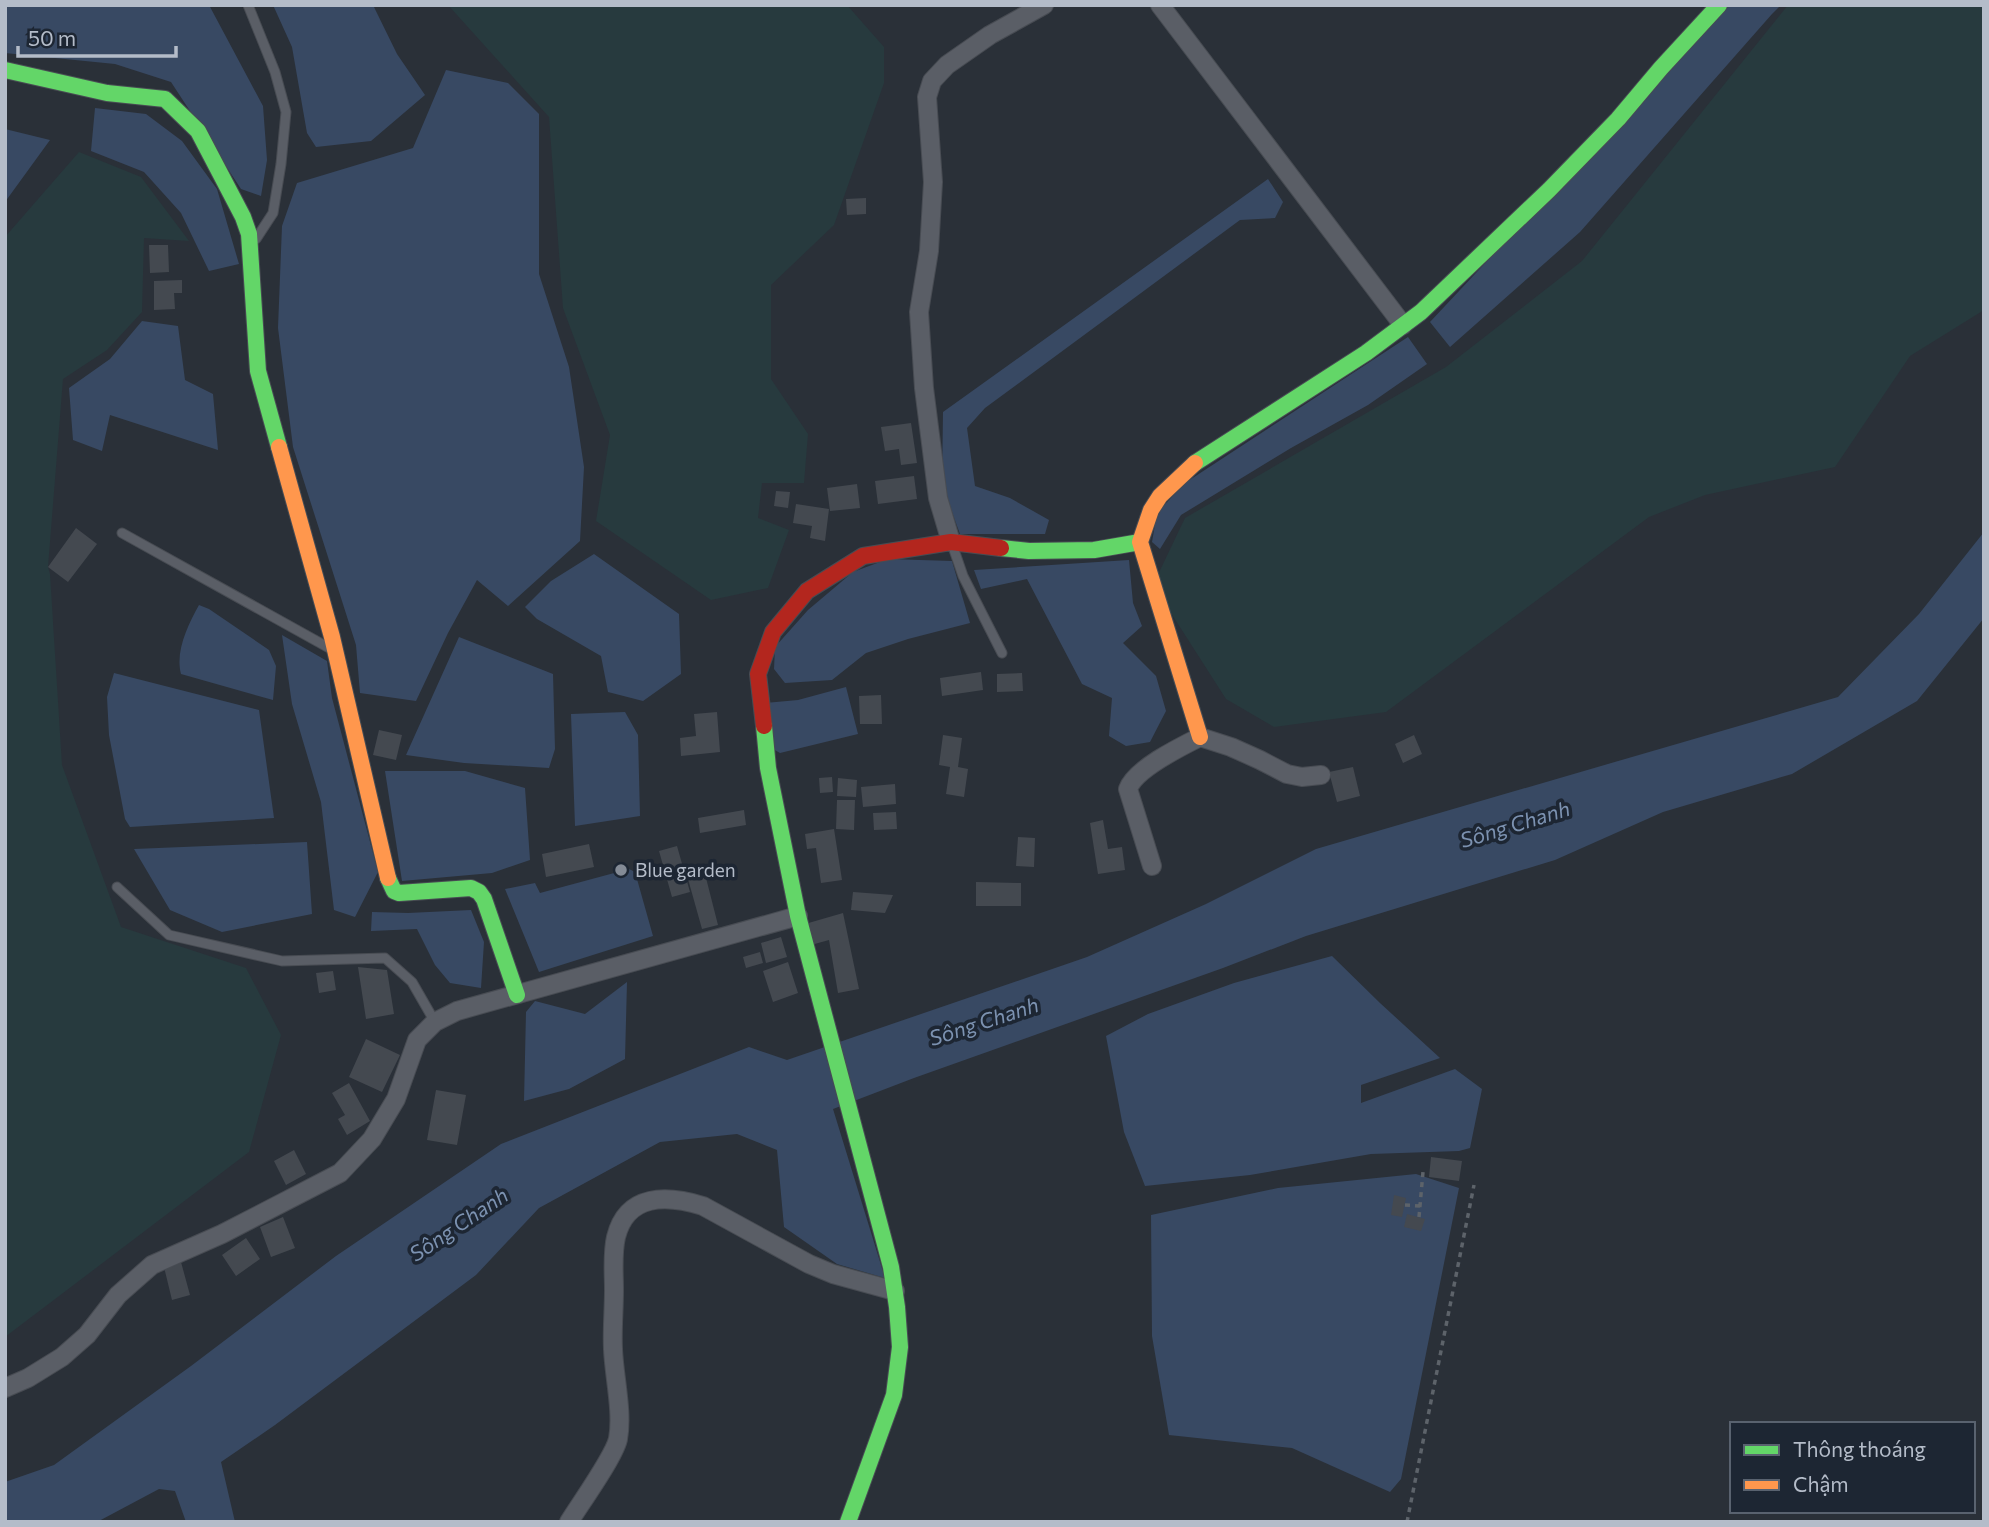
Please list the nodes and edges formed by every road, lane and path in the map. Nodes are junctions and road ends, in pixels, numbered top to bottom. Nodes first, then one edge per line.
1 (248, 5) edge
2 (1044, 5) edge
3 (1160, 5) edge
4 (1719, 5) edge
5 (5, 70) edge
6 (250, 248) junction
7 (1404, 326) junction
8 (122, 533) dead end
9 (951, 542) junction
10 (1140, 542) junction
11 (336, 652) junction
12 (1003, 653) dead end
13 (1200, 737) junction
14 (1321, 775) dead end
15 (1152, 866) dead end
16 (117, 887) dead end
17 (799, 916) junction
18 (517, 995) junction
19 (435, 1022) junction
20 (1423, 1172) dead end
21 (1474, 1185) dead end
22 (1405, 1205) dead end
23 (1420, 1206) junction
24 (1419, 1217) dead end
25 (895, 1291) junction
26 (5, 1388) edge
27 (569, 1522) edge
28 (848, 1522) edge
29 (1407, 1522) edge

1 - 6 lane
2 - 9 street
3 - 7 street
4 - 7 street
5 - 6 street
6 - 11 street
7 - 10 street
8 - 11 lane
9 - 10 street
9 - 12 lane
9 - 17 street
10 - 13 street
11 - 18 street
13 - 14 street
13 - 15 street
16 - 19 lane
17 - 18 street
17 - 25 street
18 - 19 street
19 - 26 street
20 - 23 path
21 - 29 path
22 - 23 path
23 - 24 path
25 - 27 street
25 - 28 street

